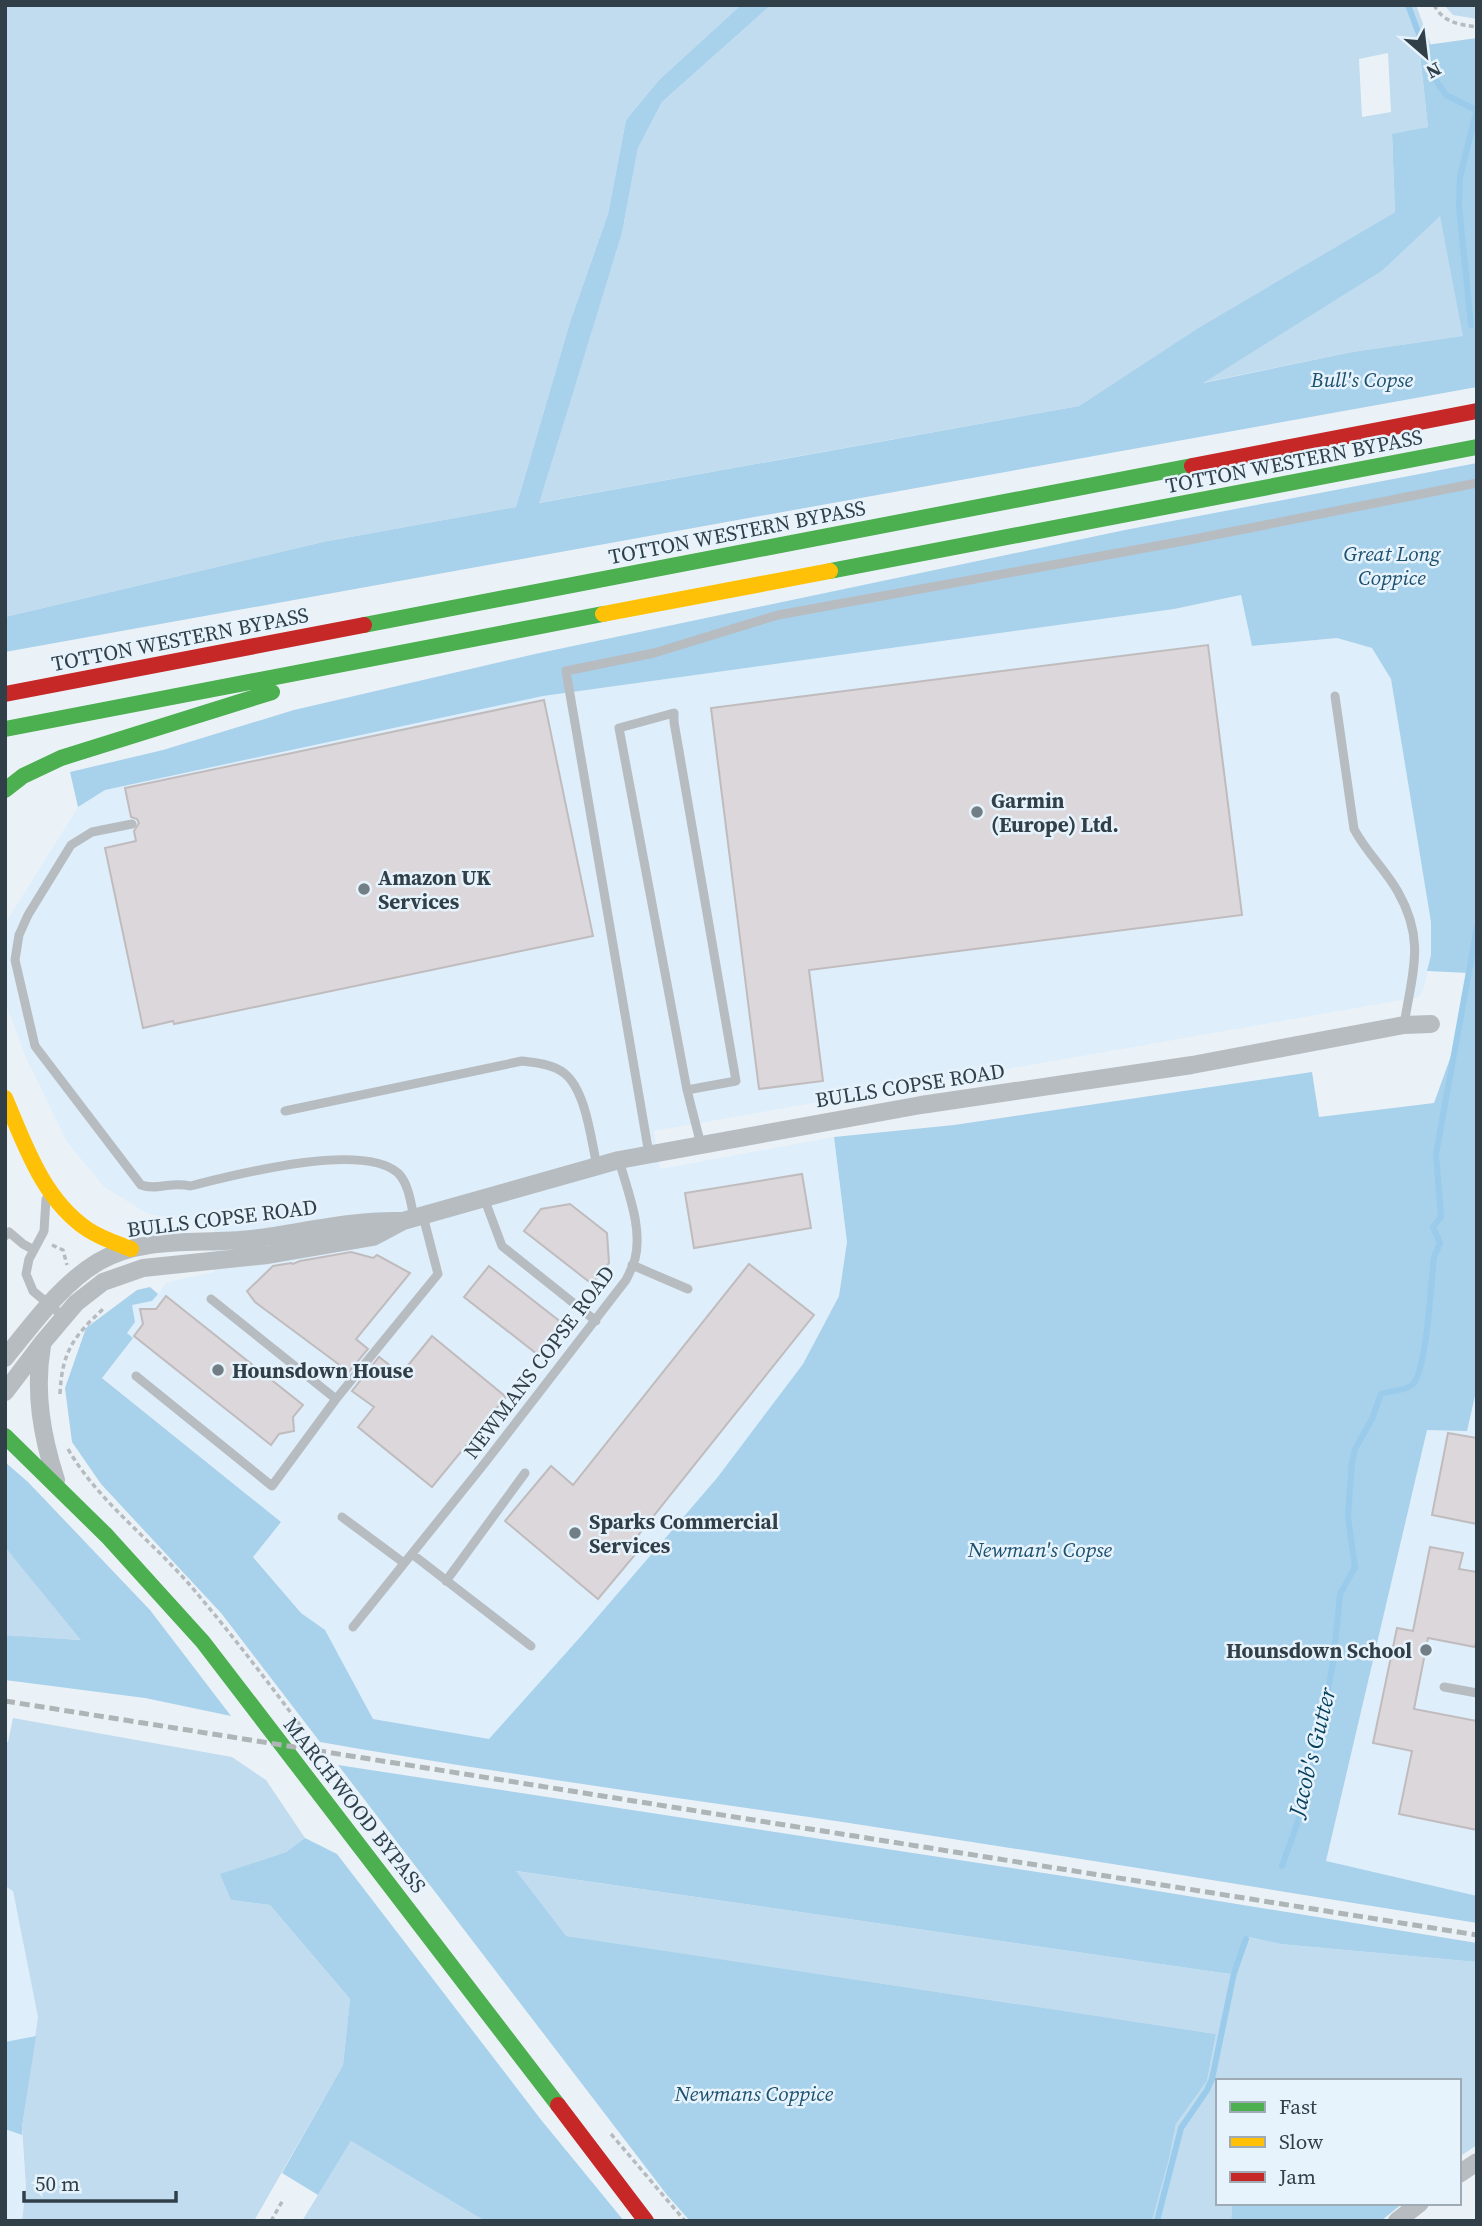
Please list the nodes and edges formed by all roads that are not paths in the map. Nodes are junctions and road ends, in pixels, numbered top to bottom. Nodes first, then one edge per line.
1 (1477, 411) edge
2 (1477, 447) edge
3 (1477, 483) edge
4 (391, 655) junction
5 (5, 694) edge
6 (1335, 696) dead end
7 (5, 729) edge
8 (5, 790) edge
9 (132, 824) dead end
10 (1431, 1024) dead end
11 (1404, 1025) junction
12 (687, 1090) junction
13 (5, 1098) edge
14 (285, 1111) dead end
15 (701, 1145) junction
16 (649, 1154) junction
17 (619, 1160) junction
18 (597, 1166) junction
19 (44, 1183) junction
20 (484, 1198) junction
21 (413, 1218) junction
22 (5, 1236) edge
23 (131, 1249) junction
24 (34, 1250) junction
25 (632, 1265) junction
26 (688, 1289) dead end
27 (211, 1299) dead end
28 (49, 1305) junction
29 (64, 1317) junction
30 (596, 1321) junction
31 (43, 1342) junction
32 (5, 1358) edge
33 (136, 1376) dead end
34 (5, 1392) edge
35 (336, 1399) junction
36 (5, 1436) edge
37 (525, 1473) dead end
38 (56, 1481) junction
39 (342, 1517) dead end
40 (412, 1554) junction
41 (404, 1563) junction
42 (446, 1581) junction
43 (353, 1626) dead end
44 (530, 1646) dead end
45 (1444, 1687) dead end
46 (1477, 1693) edge
47 (1477, 2162) edge
48 (1461, 2173) edge
49 (1417, 2205) edge
50 (646, 2221) edge
51 (1397, 2221) edge

1 - 5 main road, TOTTON WESTERN BYPASS
2 - 4 main road, TOTTON WESTERN BYPASS
3 - 16 lane
4 - 7 main road, TOTTON WESTERN BYPASS
4 - 8 main road
6 - 11 lane
9 - 21 lane
10 - 11 street, BULLS COPSE ROAD
11 - 15 street, BULLS COPSE ROAD
12 - 12 lane
12 - 15 lane
13 - 19 main road
14 - 18 lane
15 - 16 street, BULLS COPSE ROAD
16 - 17 street, BULLS COPSE ROAD
17 - 18 street, BULLS COPSE ROAD
17 - 25 lane, NEWMANS COPSE ROAD
18 - 20 street, BULLS COPSE ROAD
19 - 23 main road
19 - 24 lane
20 - 21 street, BULLS COPSE ROAD
20 - 30 lane
21 - 23 street, BULLS COPSE ROAD
21 - 29 street, BULLS COPSE ROAD
21 - 35 lane
22 - 24 lane
23 - 28 street, BULLS COPSE ROAD
24 - 28 lane
25 - 26 lane
25 - 30 lane, NEWMANS COPSE ROAD
27 - 35 lane
28 - 29 lane
28 - 32 street, BULLS COPSE ROAD
29 - 31 street, BULLS COPSE ROAD
30 - 40 lane, NEWMANS COPSE ROAD
31 - 34 street, BULLS COPSE ROAD
31 - 38 street
33 - 35 lane
36 - 38 main road, MARCHWOOD BYPASS
37 - 42 lane
38 - 50 main road, MARCHWOOD BYPASS
39 - 41 lane
40 - 41 lane, NEWMANS COPSE ROAD
40 - 42 lane
41 - 43 lane, NEWMANS COPSE ROAD
42 - 44 lane
45 - 46 lane
47 - 48 street
49 - 51 street

